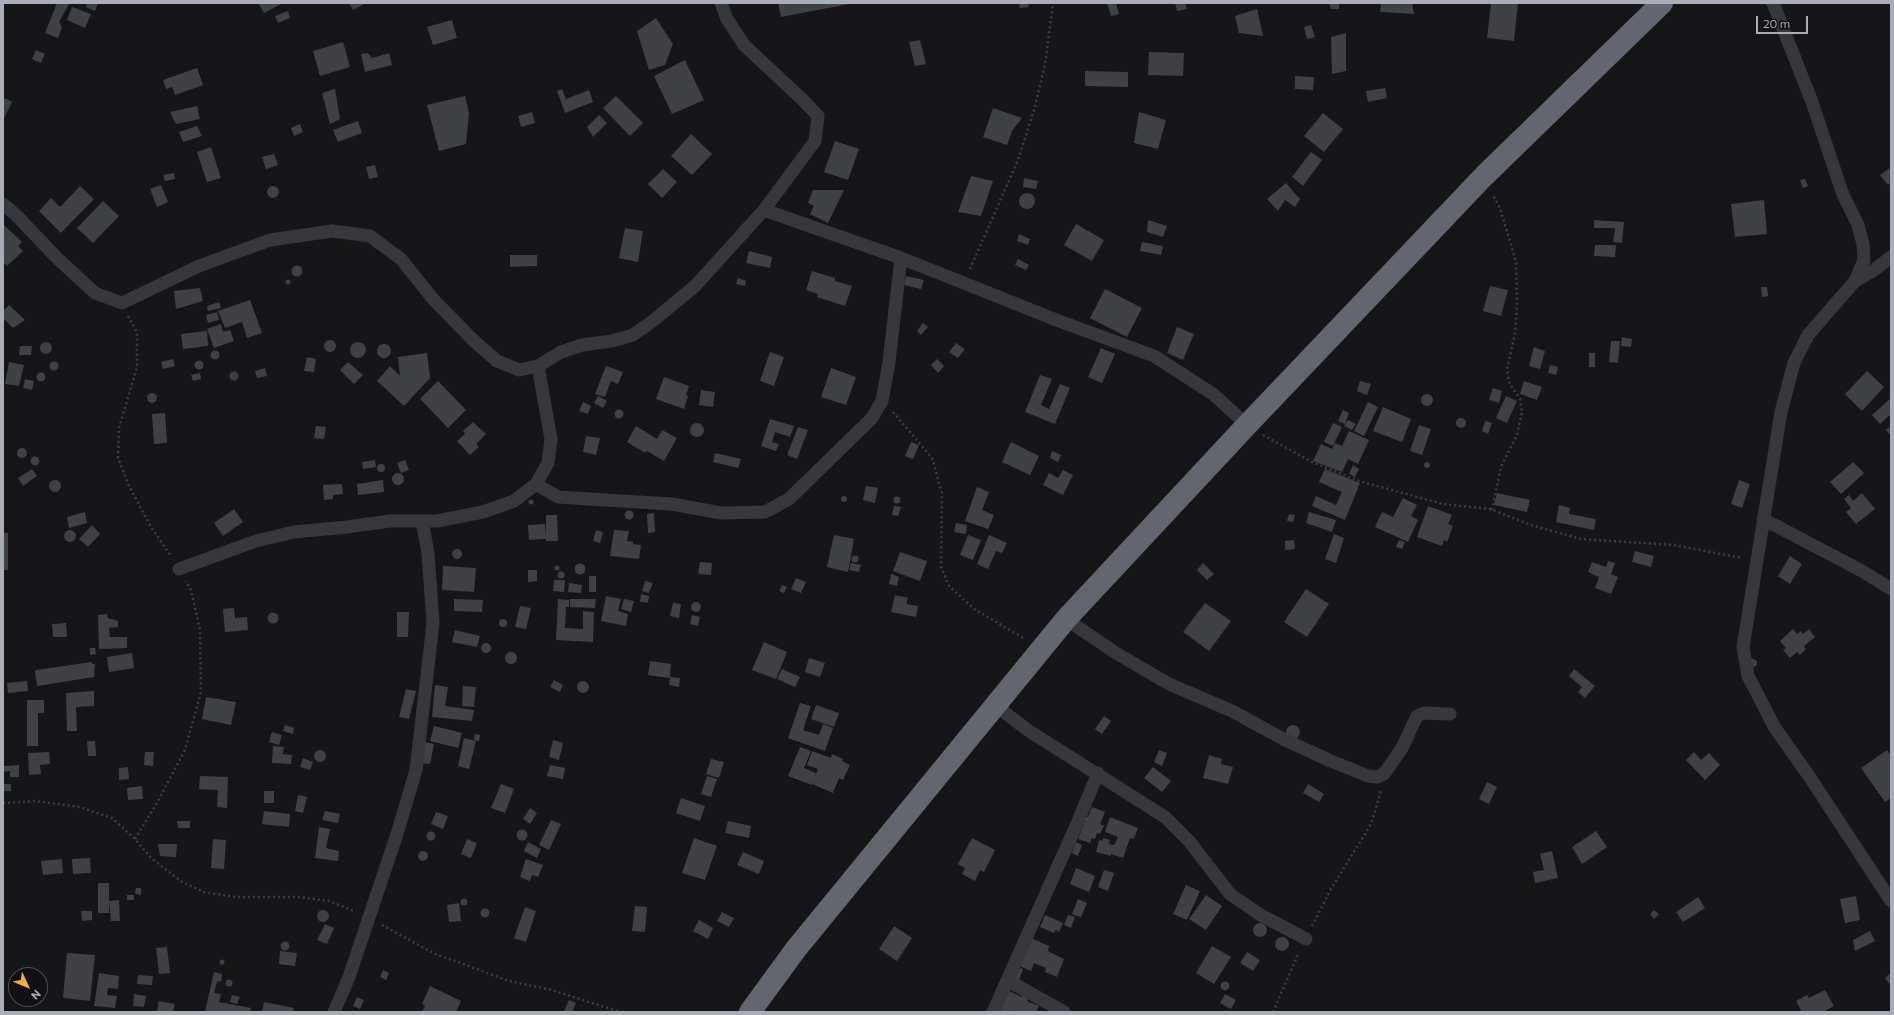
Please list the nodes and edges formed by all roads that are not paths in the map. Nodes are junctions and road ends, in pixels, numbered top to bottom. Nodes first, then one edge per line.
1 (721, 3) edge
2 (1662, 3) edge
3 (1772, 3) edge
4 (3, 204) edge
5 (764, 210) junction
6 (1891, 257) edge
7 (901, 258) junction
8 (1855, 281) junction
9 (538, 366) junction
10 (1247, 425) junction
11 (536, 484) junction
12 (1763, 519) junction
13 (422, 521) junction
14 (179, 569) road end
15 (1891, 590) edge
16 (1066, 619) junction
17 (996, 706) junction
18 (1450, 714) dead end
19 (1098, 773) junction
20 (1891, 901) edge
21 (1306, 939) road end
22 (1007, 980) junction
23 (334, 1012) edge
24 (750, 1012) edge
25 (993, 1012) edge
26 (1064, 1012) edge

1 - 5 street
2 - 10 highway
3 - 8 street
4 - 9 street
5 - 7 street
5 - 9 street
6 - 8 street
7 - 10 street
7 - 11 street
8 - 12 street
9 - 11 street
10 - 16 highway
11 - 13 street
12 - 15 street
12 - 20 street
13 - 14 street
13 - 23 street
16 - 17 highway
16 - 18 street
17 - 19 street
17 - 24 highway
19 - 21 street
19 - 22 street
22 - 25 street
22 - 26 street

